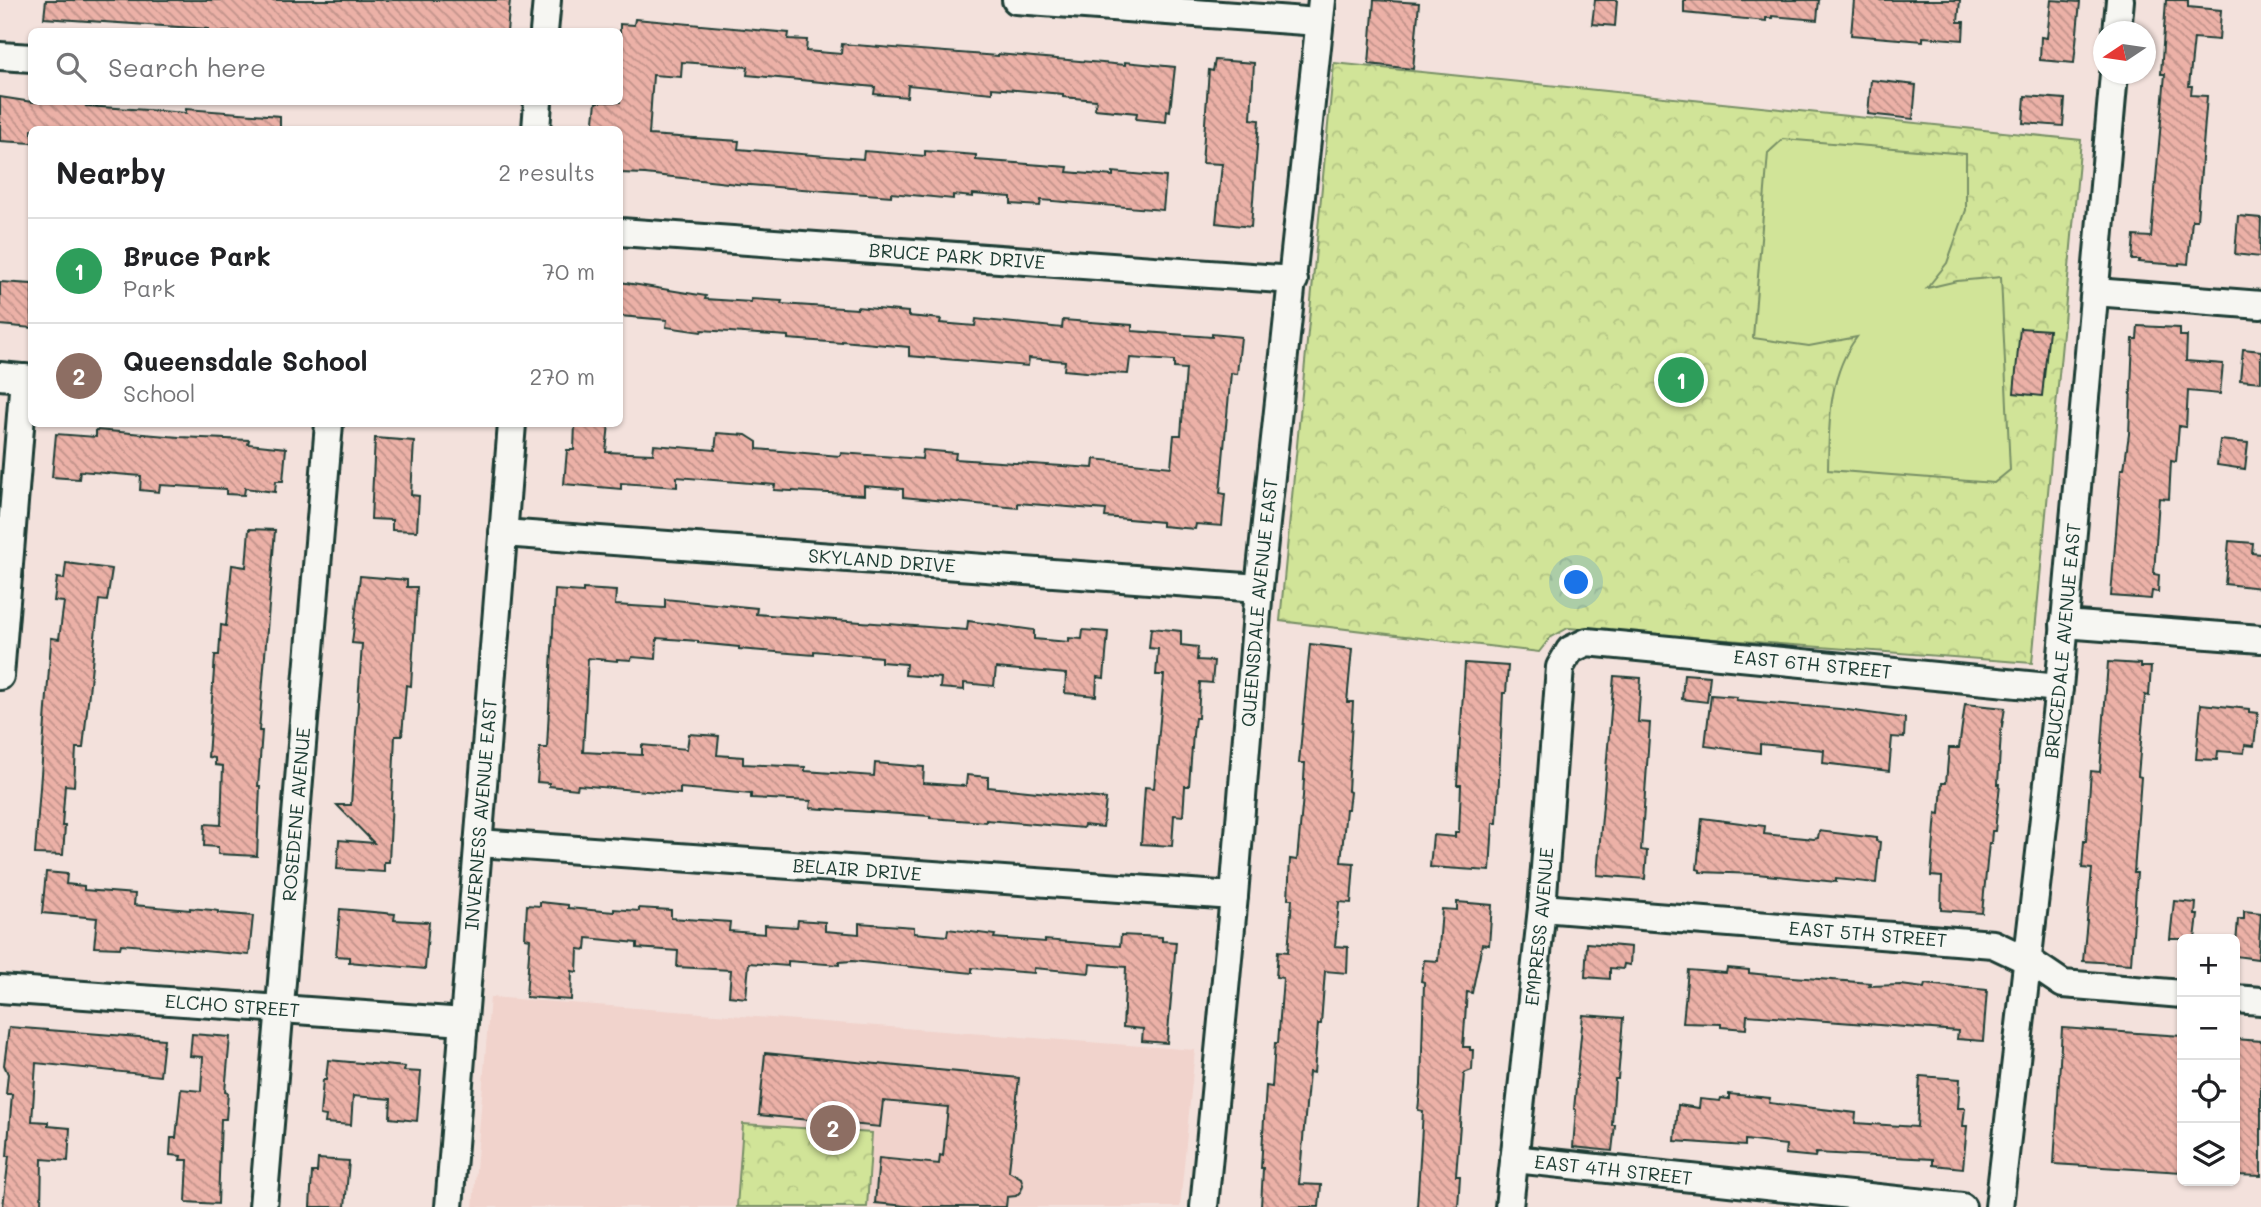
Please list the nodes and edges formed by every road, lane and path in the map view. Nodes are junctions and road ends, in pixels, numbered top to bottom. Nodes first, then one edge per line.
1 (547, 0) edge
2 (1016, 0) edge
3 (2120, 0) edge
4 (1321, 11) edge
5 (2118, 21) edge
6 (544, 28) edge
7 (0, 56) edge
8 (28, 58) edge
9 (2113, 84) edge
10 (538, 105) edge
11 (536, 126) edge
12 (623, 232) edge
13 (1294, 280) junction
14 (2095, 292) junction
15 (2261, 306) edge
16 (18, 378) edge
17 (329, 427) edge
18 (512, 427) edge
19 (503, 533) junction
20 (1259, 588) junction
21 (2064, 624) junction
22 (2261, 639) edge
23 (1570, 650) joint
24 (0, 666) edge
25 (2059, 688) junction
26 (478, 843) junction
27 (1234, 896) junction
28 (1542, 908) junction
29 (2029, 961) junction
30 (0, 989) edge
31 (2177, 994) edge
32 (2240, 999) edge
33 (2261, 1001) edge
34 (280, 1009) junction
35 (464, 1022) junction
36 (1514, 1159) junction
37 (263, 1207) edge
38 (449, 1207) edge
39 (1204, 1207) edge
40 (1509, 1207) edge
41 (1962, 1207) edge
42 (1999, 1207) edge

1 - 6 street
2 - 4 street
3 - 5 street
4 - 13 street, QUEENSDALE AVENUE EAST
7 - 8 street
9 - 14 street, BRUCEDALE AVENUE EAST
10 - 11 street
12 - 13 street, BRUCE PARK DRIVE
13 - 20 street, QUEENSDALE AVENUE EAST
14 - 15 street
14 - 21 street, BRUCEDALE AVENUE EAST
16 - 24 street
17 - 34 street, ROSEDENE AVENUE
18 - 19 street, INVERNESS AVENUE EAST
19 - 20 street, SKYLAND DRIVE
19 - 26 street, INVERNESS AVENUE EAST
20 - 27 street, QUEENSDALE AVENUE EAST
21 - 22 street
21 - 25 street, BRUCEDALE AVENUE EAST
23 - 25 street, EAST 6TH STREET
23 - 28 street, EMPRESS AVENUE
25 - 29 street, BRUCEDALE AVENUE EAST
26 - 27 street, BELAIR DRIVE
26 - 35 street, INVERNESS AVENUE EAST
27 - 39 street, QUEENSDALE AVENUE EAST
28 - 29 street, EAST 5TH STREET
28 - 36 street, EMPRESS AVENUE
29 - 31 street, EAST 5TH STREET
29 - 42 street, BRUCEDALE AVENUE EAST
30 - 34 street, ELCHO STREET
32 - 33 street
34 - 35 street, ELCHO STREET
34 - 37 street, ROSEDENE AVENUE
35 - 38 street, INVERNESS AVENUE EAST
36 - 40 street, EMPRESS AVENUE
36 - 41 street, EAST 4TH STREET

